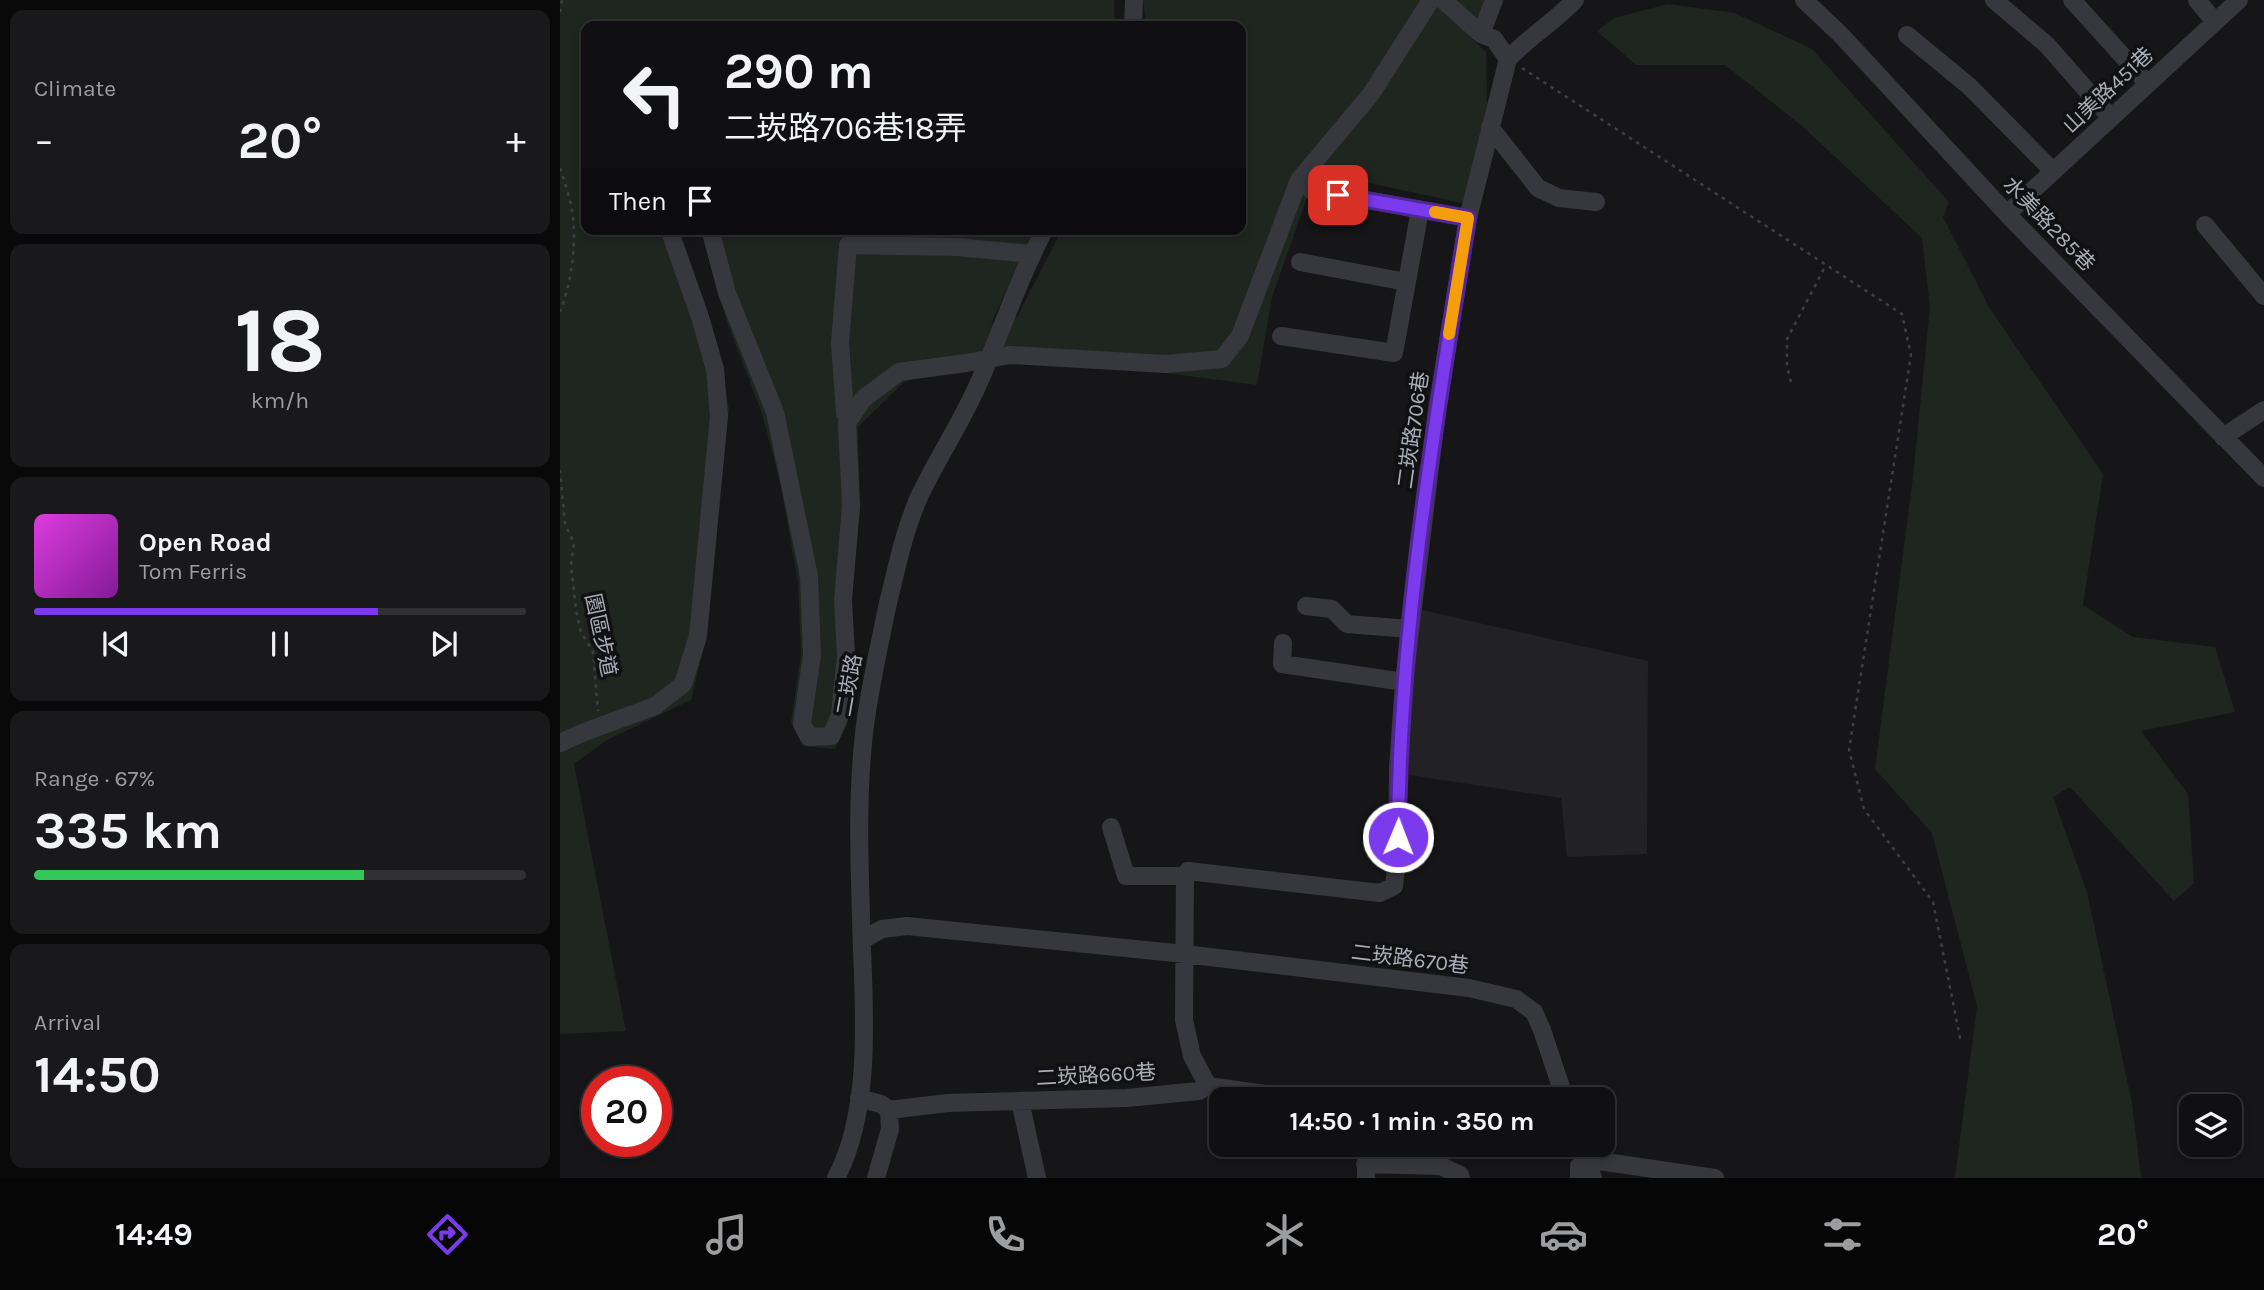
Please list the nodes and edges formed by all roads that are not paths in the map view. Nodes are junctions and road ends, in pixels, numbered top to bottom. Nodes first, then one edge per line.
1 (1134, 0) edge
2 (1432, 0) edge
3 (1443, 0) edge
4 (1494, 0) edge
5 (1575, 0) edge
6 (1804, 0) edge
7 (1994, 0) edge
8 (2072, 0) edge
9 (2197, 0) edge
10 (2239, 0) edge
11 (1133, 21) edge
12 (2215, 22) junction
13 (1481, 34) junction
14 (1907, 35) dead end
15 (1508, 58) junction
16 (2148, 84) junction
17 (2111, 118) junction
18 (1490, 127) junction
19 (2053, 171) junction
20 (1311, 190) dead end
21 (1596, 202) dead end
22 (1420, 210) junction
23 (2007, 214) junction
24 (1468, 218) junction
25 (2205, 225) dead end
26 (671, 235) edge
27 (712, 235) edge
28 (1042, 235) edge
29 (1031, 254) junction
30 (1300, 262) dead end
31 (1405, 282) junction
32 (2264, 296) edge
33 (1281, 336) dead end
34 (2264, 410) edge
35 (845, 413) dead end
36 (2223, 437) junction
37 (2264, 478) edge
38 (1306, 606) dead end
39 (1409, 629) junction
40 (1283, 643) dead end
41 (1404, 682) junction
42 (560, 743) edge
43 (1111, 827) dead end
44 (1185, 876) junction
45 (862, 940) junction
46 (1185, 954) junction
47 (1208, 1086) junction
48 (1215, 1087) edge
49 (1561, 1087) edge
50 (859, 1098) junction
51 (1020, 1101) junction
52 (889, 1110) junction
53 (1582, 1157) edge
54 (1585, 1157) edge
55 (1608, 1157) edge
56 (1365, 1171) edge
57 (835, 1178) edge
58 (876, 1178) edge
59 (1037, 1178) edge
60 (1461, 1178) edge
61 (1579, 1178) edge
62 (1593, 1178) edge
63 (1715, 1178) edge

1 - 11 street
2 - 27 street, bridge
3 - 13 street
4 - 13 street
5 - 15 street
6 - 23 street, 水美路285巷
7 - 17 street
8 - 16 street
9 - 12 street
10 - 12 street, 山美路451巷
12 - 16 street, 山美路451巷
13 - 15 street
14 - 19 street
15 - 18 street, 二崁路706巷
16 - 17 street, 山美路451巷
17 - 19 street, 山美路451巷
18 - 21 street
18 - 24 street, 二崁路706巷
19 - 23 street, 山美路451巷
20 - 22 street
22 - 24 street
22 - 31 street
23 - 36 street, 水美路285巷
24 - 39 street, 二崁路706巷
25 - 32 street
26 - 42 street
28 - 29 street, 二崁路
29 - 35 street
29 - 45 street, 二崁路
30 - 31 street
31 - 33 street
34 - 36 street
36 - 37 street, 水美路285巷
38 - 39 street
39 - 41 street, 二崁路706巷
40 - 41 street
41 - 44 street, 二崁路706巷
43 - 44 street
44 - 46 street
45 - 46 street, 二崁路670巷
45 - 50 street, 二崁路
46 - 47 street
46 - 49 street, 二崁路670巷
47 - 48 street, 二崁路660巷
47 - 51 street, 二崁路660巷
50 - 52 street
50 - 57 street, 二崁路
51 - 52 street, 二崁路660巷
51 - 59 street
52 - 58 street
53 - 61 street
54 - 62 street
55 - 63 street
56 - 60 street

